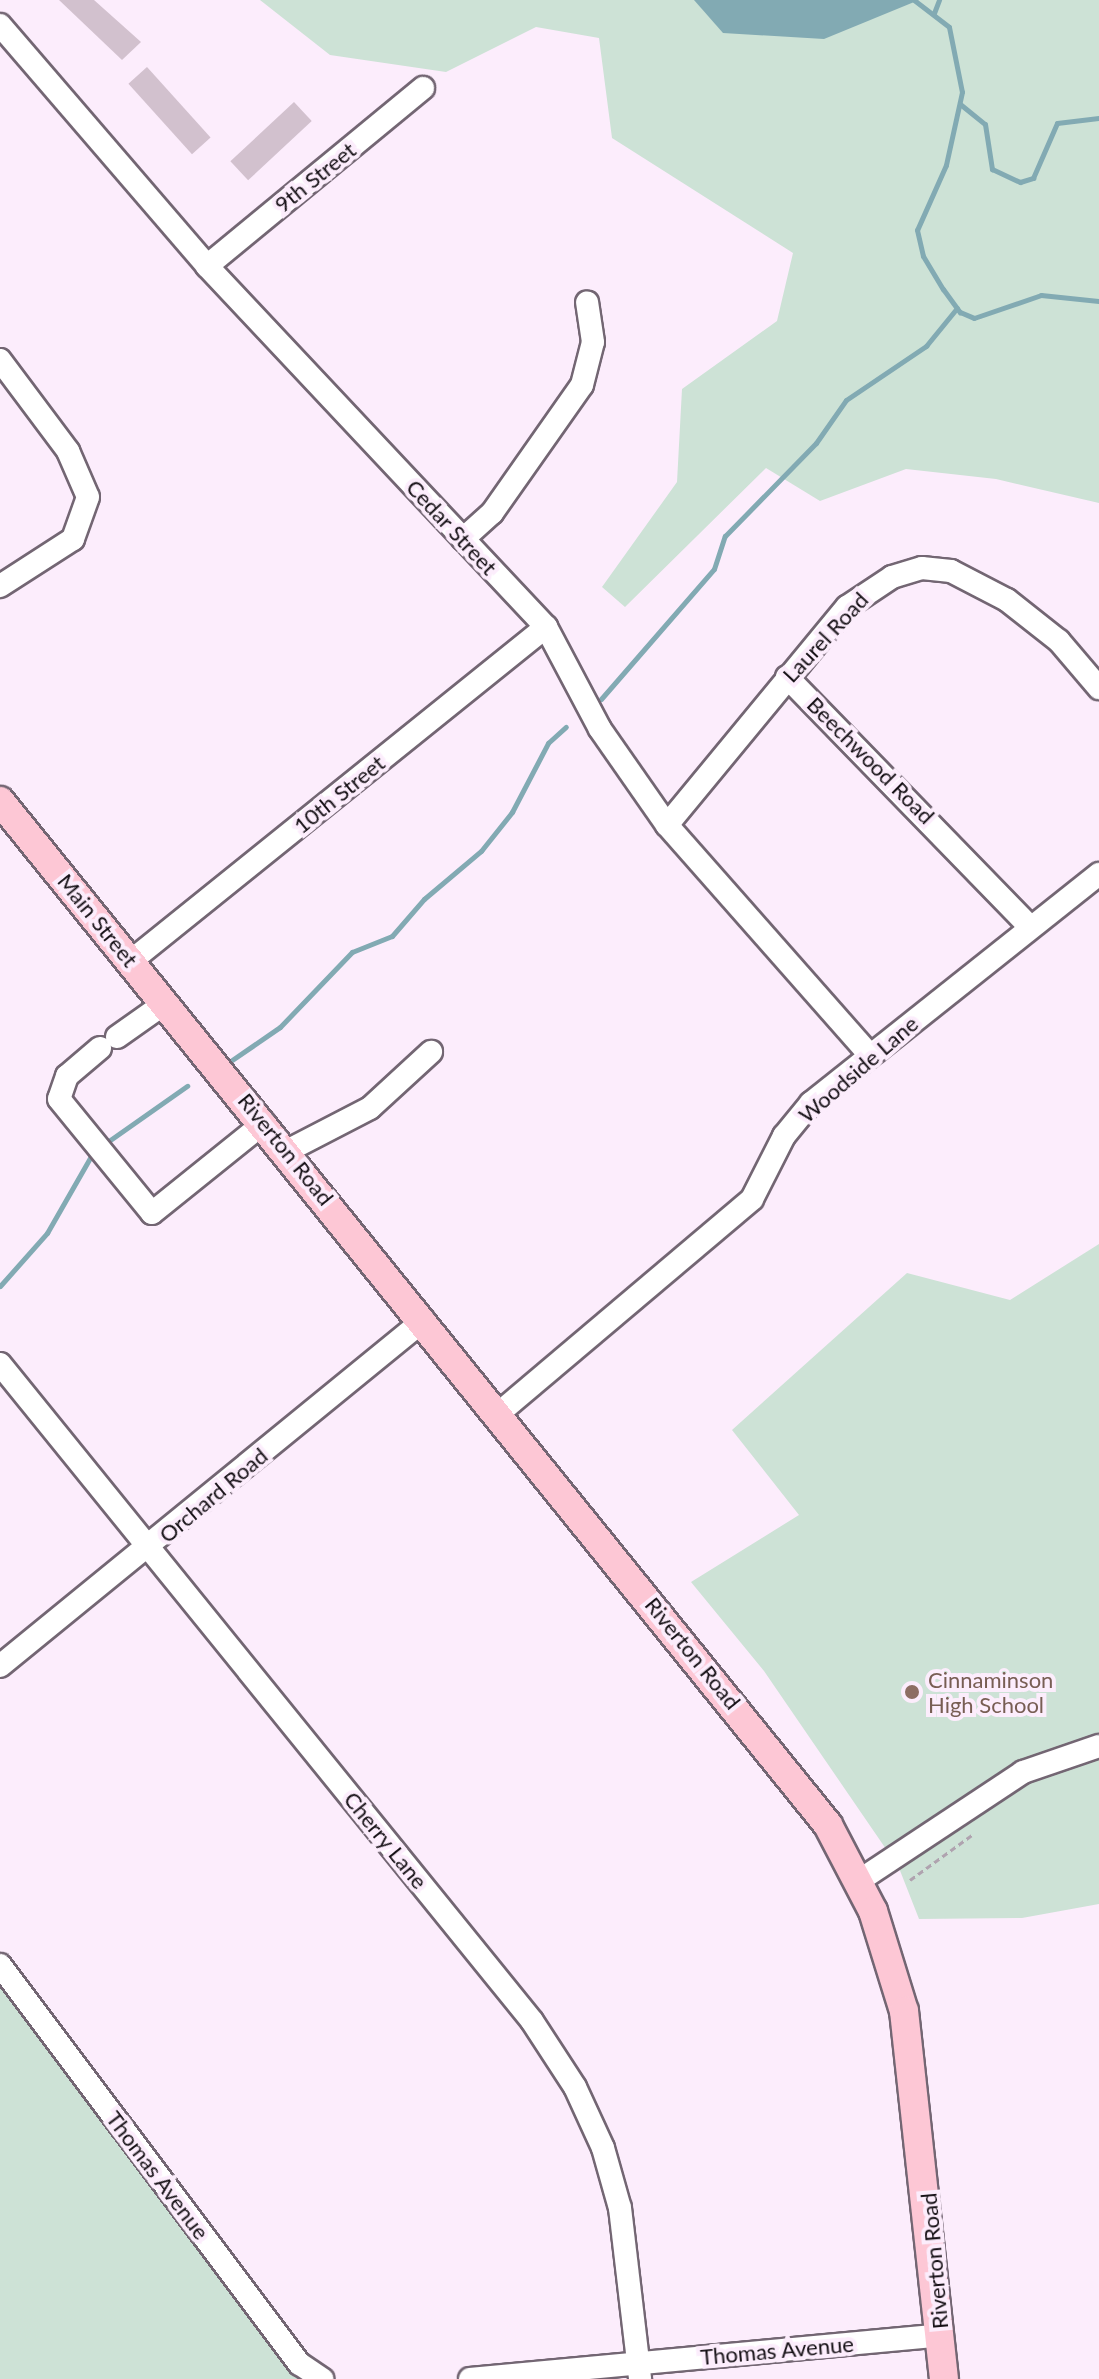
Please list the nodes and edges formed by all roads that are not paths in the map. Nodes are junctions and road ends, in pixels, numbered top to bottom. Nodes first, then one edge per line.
1 (0, 25) edge
2 (423, 88) dead end
3 (207, 266) junction
4 (587, 302) dead end
5 (0, 360) edge
6 (463, 539) junction
7 (0, 586) edge
8 (546, 627) junction
9 (787, 677) junction
10 (1099, 688) edge
11 (0, 801) edge
12 (667, 825) junction
13 (1099, 874) edge
14 (1029, 926) junction
15 (131, 961) junction
16 (165, 1003) junction
17 (196, 1039) joint
18 (431, 1052) dead end
19 (869, 1054) junction
20 (264, 1123) junction
21 (287, 1151) junction
22 (424, 1320) junction
23 (0, 1364) edge
24 (499, 1413) junction
25 (149, 1548) junction
26 (0, 1666) edge
27 (1099, 1746) edge
28 (857, 1882) junction
29 (0, 1965) edge
30 (941, 2335) junction
31 (639, 2371) edge
32 (322, 2379) edge
33 (470, 2379) edge
34 (944, 2379) edge

1 - 3 street, Cedar Street
2 - 3 street, 9th Street
3 - 6 street, Cedar Street
4 - 6 street
5 - 7 street
6 - 8 street, Cedar Street
8 - 12 street, Cedar Street
8 - 15 street, 10th Street
9 - 10 street, Laurel Road
9 - 12 street, Laurel Road
9 - 14 street, Beechwood Road
11 - 15 main road, Main Street
12 - 19 street, Cedar Street
13 - 14 street, Woodside Lane
14 - 19 street, Woodside Lane
15 - 16 main road, Main Street
16 - 17 main road, Main Street
16 - 20 street
17 - 20 main road, Riverton Road
18 - 21 street
19 - 24 street, Woodside Lane
20 - 21 main road, Riverton Road
21 - 22 main road, Riverton Road
22 - 24 main road, Riverton Road
22 - 25 street, Orchard Road
23 - 25 street, Cherry Lane
24 - 28 main road, Riverton Road
25 - 26 street, Orchard Road
25 - 31 street, Cherry Lane
27 - 28 street
28 - 30 main road, Riverton Road
29 - 32 street, Thomas Avenue
30 - 31 street, Thomas Avenue
30 - 34 main road, Riverton Road
31 - 33 street, Thomas Avenue

